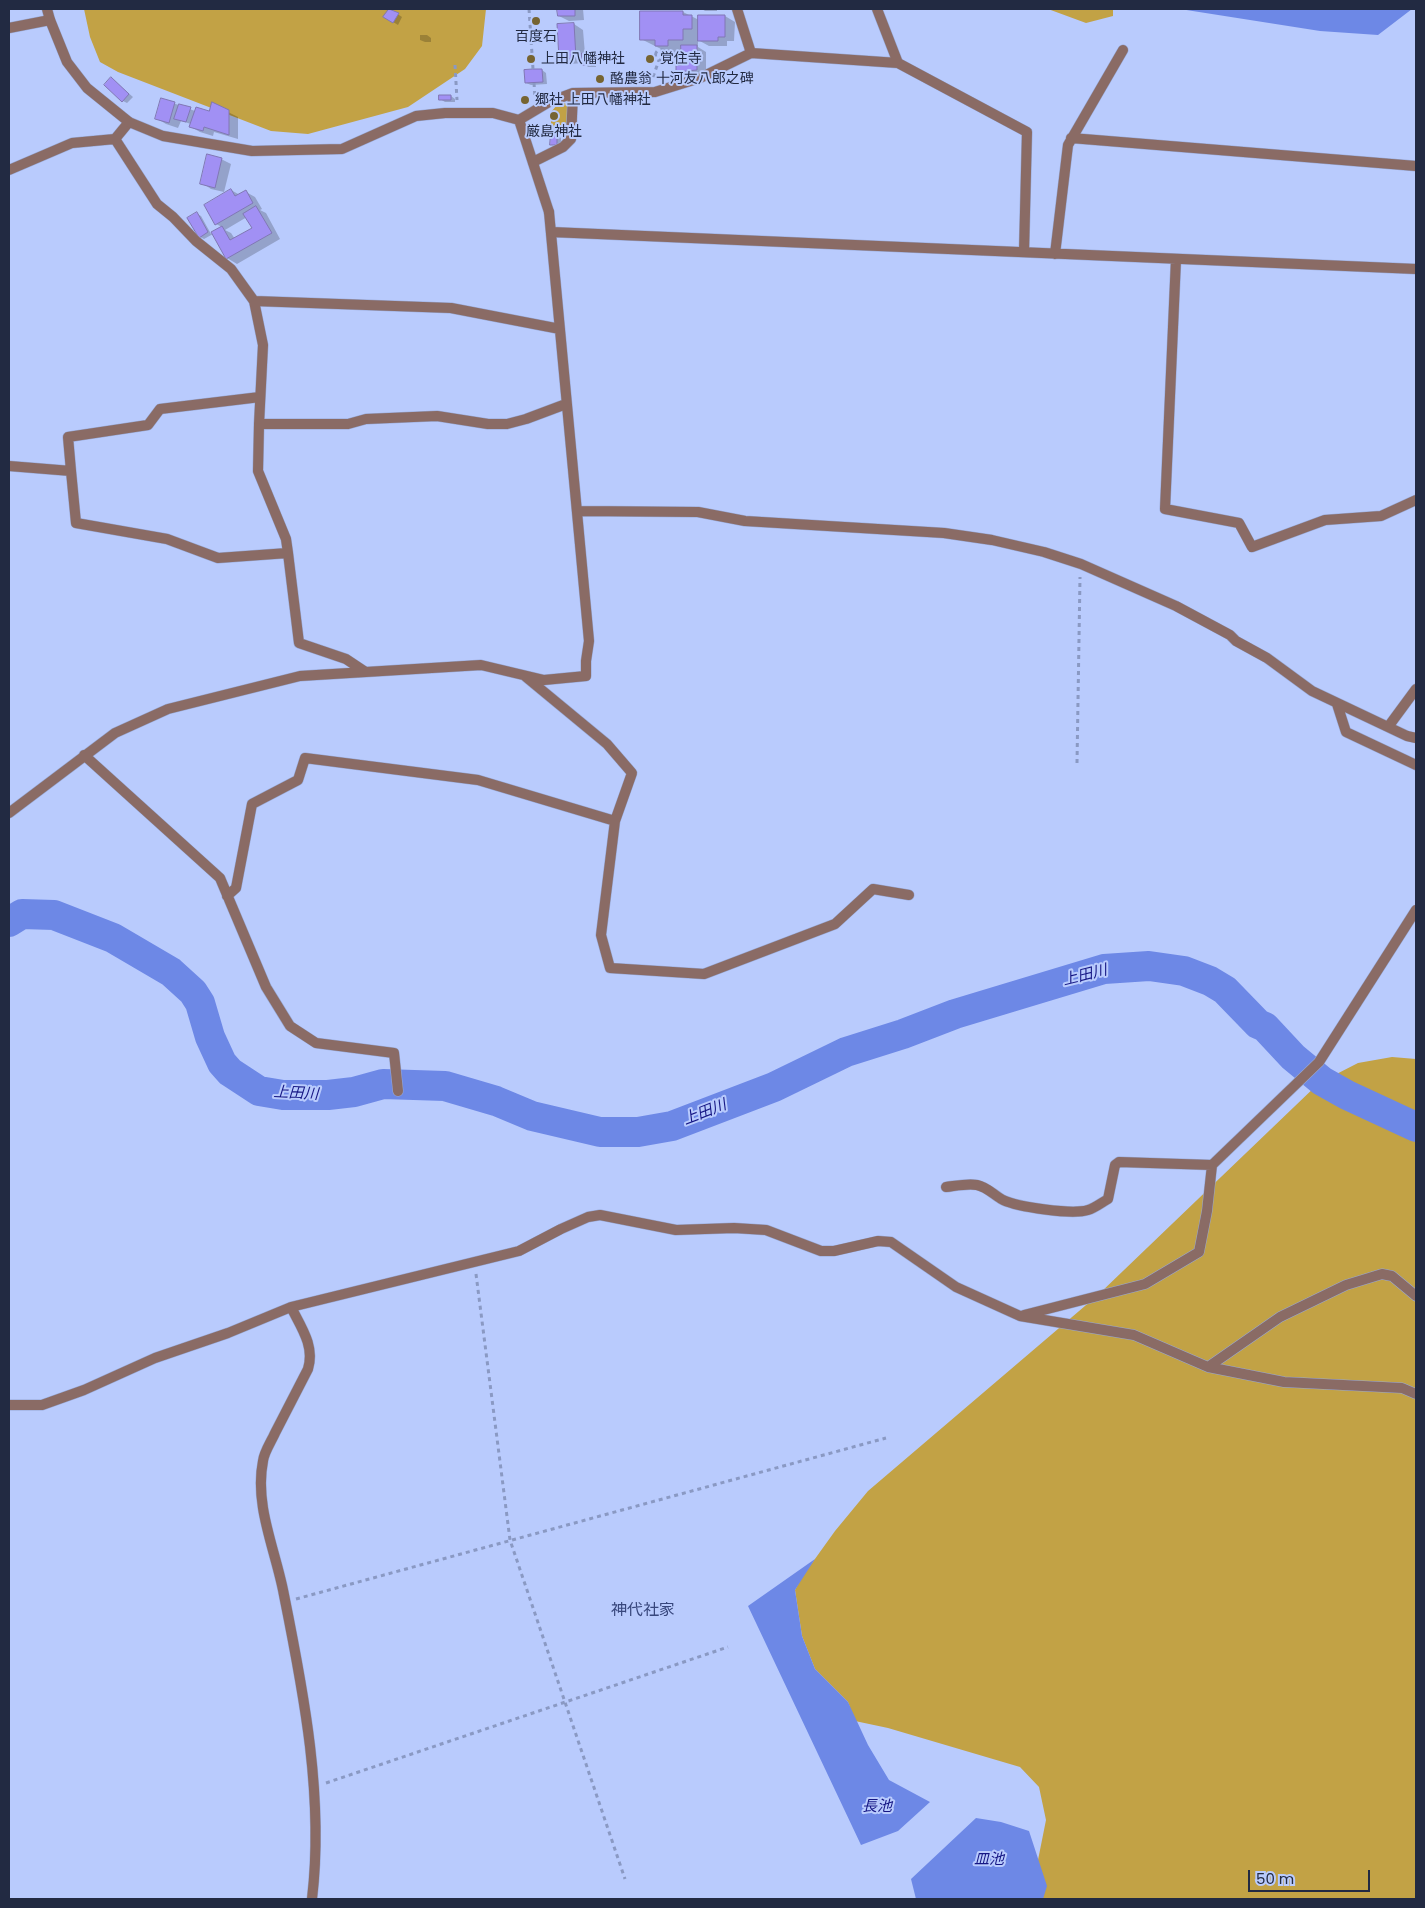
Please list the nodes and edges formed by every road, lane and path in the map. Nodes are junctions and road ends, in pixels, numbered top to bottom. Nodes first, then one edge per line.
1 (48, 9) edge
2 (529, 9) edge
3 (737, 9) edge
4 (877, 9) edge
5 (50, 20) junction
6 (9, 28) edge
7 (1123, 50) dead end
8 (751, 53) junction
9 (659, 60) dead end
10 (898, 63) junction
11 (456, 66) dead end
12 (533, 69) dead end
13 (653, 77) dead end
14 (534, 83) dead end
15 (573, 93) junction
16 (535, 98) dead end
17 (457, 100) dead end
18 (519, 120) junction
19 (128, 122) junction
20 (558, 129) dead end
21 (551, 131) dead end
22 (115, 138) junction
23 (1072, 138) junction
24 (533, 162) junction
25 (1416, 166) edge
26 (9, 170) edge
27 (551, 232) junction
28 (1024, 252) junction
29 (1055, 254) junction
30 (1176, 259) junction
31 (1416, 269) edge
32 (254, 301) junction
33 (560, 329) junction
34 (260, 397) junction
35 (566, 404) junction
36 (259, 424) junction
37 (9, 466) edge
38 (71, 471) junction
39 (1416, 500) edge
40 (578, 510) junction
41 (288, 553) junction
42 (1081, 564) junction
43 (364, 671) junction
44 (523, 675) junction
45 (1416, 689) edge
46 (1337, 704) junction
47 (1388, 727) junction
48 (1416, 738) edge
49 (84, 755) junction
50 (1077, 763) dead end
51 (1416, 765) edge
52 (9, 814) edge
53 (615, 821) junction
54 (909, 895) dead end
55 (227, 896) junction
56 (1416, 910) edge
57 (398, 1091) dead end
58 (1212, 1165) junction
59 (946, 1187) dead end
60 (474, 1261) junction
61 (1416, 1296) edge
62 (291, 1307) junction
63 (1020, 1316) junction
64 (1208, 1367) junction
65 (1416, 1394) edge
66 (9, 1405) edge
67 (886, 1438) dead end
68 (510, 1540) junction
69 (286, 1601) junction
70 (728, 1647) dead end
71 (565, 1701) junction
72 (314, 1788) junction
73 (625, 1879) dead end
74 (312, 1899) edge

1 - 5 street
2 - 12 path
3 - 8 street
4 - 10 street
5 - 6 street
5 - 19 street
7 - 23 street
8 - 10 street
8 - 15 street
9 - 13 path
10 - 28 street
11 - 17 path
14 - 16 path
15 - 18 street
15 - 24 street
18 - 19 street
18 - 24 street
19 - 22 street
20 - 21 path
22 - 26 street
22 - 32 street
23 - 25 street
23 - 29 street
24 - 27 street
27 - 28 street
27 - 33 street
28 - 29 street
29 - 30 street
30 - 31 street
30 - 39 street
32 - 33 street
32 - 34 street
33 - 35 street
34 - 36 street
34 - 38 street
35 - 36 street
35 - 40 street
36 - 41 street
37 - 38 street
38 - 41 street
40 - 42 street
40 - 44 street
41 - 43 street
42 - 46 street
42 - 50 path
43 - 44 street
43 - 49 street
44 - 53 street
45 - 47 street
46 - 47 street
46 - 51 street
47 - 48 street
49 - 52 street
49 - 55 street
53 - 54 street
53 - 55 street
55 - 57 street
56 - 58 street
58 - 59 street
58 - 63 street
60 - 62 street
60 - 63 street
60 - 68 path
61 - 64 street
62 - 66 street
62 - 69 street
63 - 64 street
64 - 65 street
67 - 68 path
68 - 69 path
68 - 71 path
69 - 72 street
70 - 71 path
71 - 72 path
71 - 73 path
72 - 74 street

